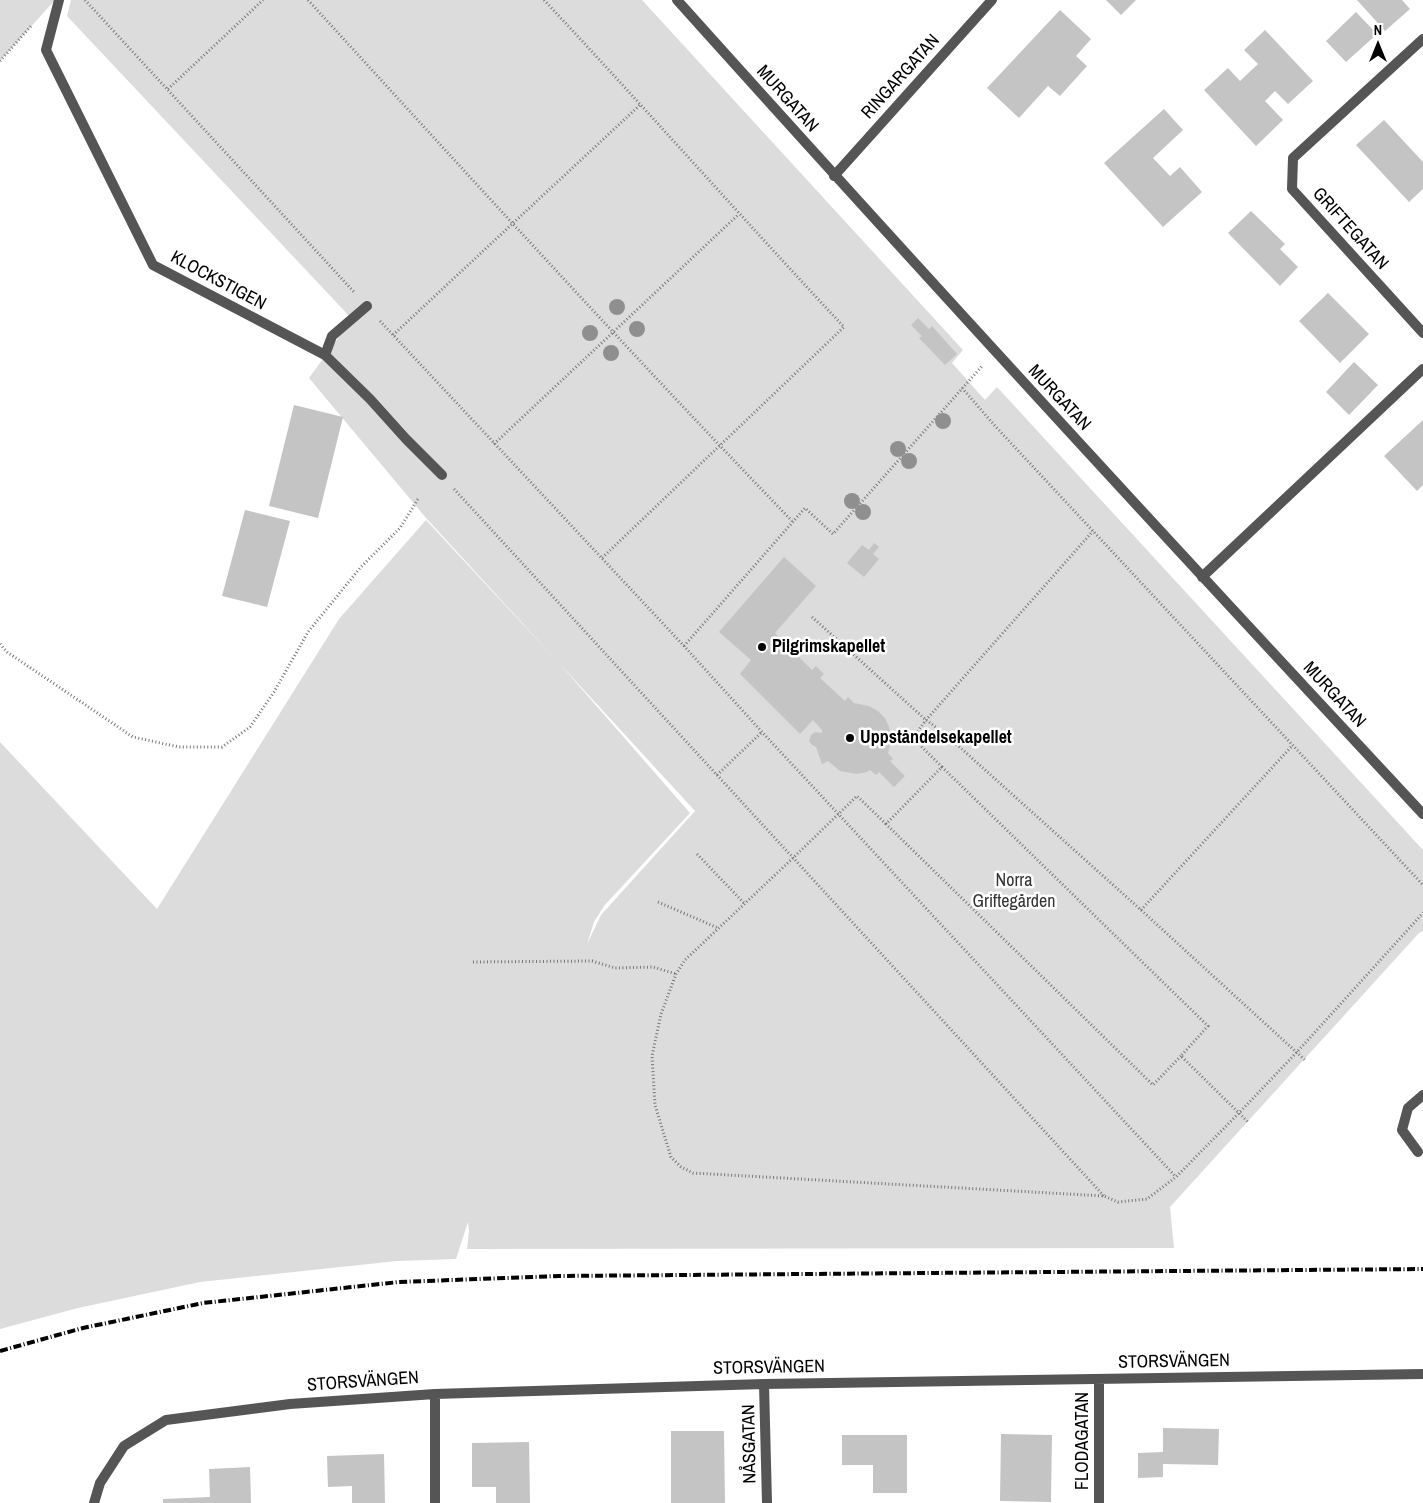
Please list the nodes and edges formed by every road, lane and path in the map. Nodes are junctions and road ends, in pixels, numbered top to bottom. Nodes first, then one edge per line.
1 (60, 0) edge
2 (85, 0) edge
3 (263, 0) edge
4 (308, 0) edge
5 (544, 0) edge
6 (677, 0) edge
7 (992, 0) edge
8 (37, 20) dead end
9 (1423, 39) edge
10 (0, 61) edge
11 (168, 89) junction
12 (641, 104) junction
13 (834, 176) junction
14 (739, 214) junction
15 (513, 223) junction
16 (367, 306) junction
17 (613, 332) junction
18 (1423, 334) edge
19 (393, 335) junction
20 (995, 352) junction
21 (325, 355) junction
22 (1423, 369) edge
23 (962, 388) junction
24 (494, 444) junction
25 (719, 445) junction
26 (442, 475) joint
27 (418, 499) dead end
28 (792, 521) junction
29 (1094, 531) junction
30 (602, 558) junction
31 (1202, 577) junction
32 (812, 617) dead end
33 (0, 644) edge
34 (684, 646) junction
35 (926, 720) junction
36 (762, 732) junction
37 (1292, 746) junction
38 (942, 767) junction
39 (717, 776) junction
40 (839, 814) junction
41 (1423, 814) edge
42 (886, 824) junction
43 (697, 854) dead end
44 (793, 858) junction
45 (1423, 885) edge
46 (658, 902) dead end
47 (744, 903) junction
48 (1141, 910) junction
49 (1423, 913) edge
50 (718, 928) junction
51 (473, 962) dead end
52 (676, 974) junction
53 (1296, 1052) junction
54 (1181, 1056) junction
55 (1305, 1060) dead end
56 (1423, 1094) edge
57 (1239, 1113) junction
58 (1248, 1122) dead end
59 (1418, 1152) dead end
60 (1176, 1177) junction
61 (1104, 1196) junction
62 (1423, 1374) edge
63 (1099, 1379) junction
64 (764, 1384) junction
65 (435, 1394) junction
66 (94, 1503) edge
67 (435, 1503) edge
68 (767, 1503) edge
69 (1099, 1503) edge

1 - 21 street, KLOCKSTIGEN
2 - 11 path
3 - 11 path
4 - 15 path
5 - 12 path
6 - 13 street, MURGATAN
7 - 13 street, RINGARGATAN
8 - 10 path
9 - 18 street, GRIFTEGATAN
11 - 16 path
12 - 14 path
12 - 15 path
13 - 20 street, MURGATAN
14 - 17 path
14 - 25 path
15 - 17 path
15 - 19 path
16 - 19 path
16 - 21 street
17 - 24 path
17 - 25 path
19 - 24 path
20 - 23 path
20 - 31 street, MURGATAN
21 - 26 street, KLOCKSTIGEN
22 - 31 street
23 - 28 path
23 - 29 path
24 - 30 path
25 - 28 path
25 - 30 path
26 - 39 path
27 - 33 path
28 - 34 path
29 - 35 path
29 - 37 path
30 - 34 path
31 - 41 street, MURGATAN
32 - 35 path
34 - 36 path
35 - 38 path
35 - 48 path
36 - 39 path
36 - 40 path
37 - 45 path
37 - 48 path
38 - 42 path
38 - 54 path
39 - 44 path
40 - 42 path
40 - 44 path
40 - 60 path
42 - 54 path
43 - 47 path
44 - 47 path
44 - 61 path
46 - 50 path
47 - 50 path
48 - 53 path
49 - 53 path
50 - 52 path
51 - 52 path
52 - 61 path
53 - 55 path
53 - 57 path
54 - 57 path
56 - 59 street
57 - 58 path
57 - 60 path
60 - 61 path
62 - 63 street, STORSVÄNGEN
63 - 64 street, STORSVÄNGEN
63 - 69 street, FLODAGATAN
64 - 65 street, STORSVÄNGEN
64 - 68 street, NÅSGATAN
65 - 66 street, STORSVÄNGEN
65 - 67 street

